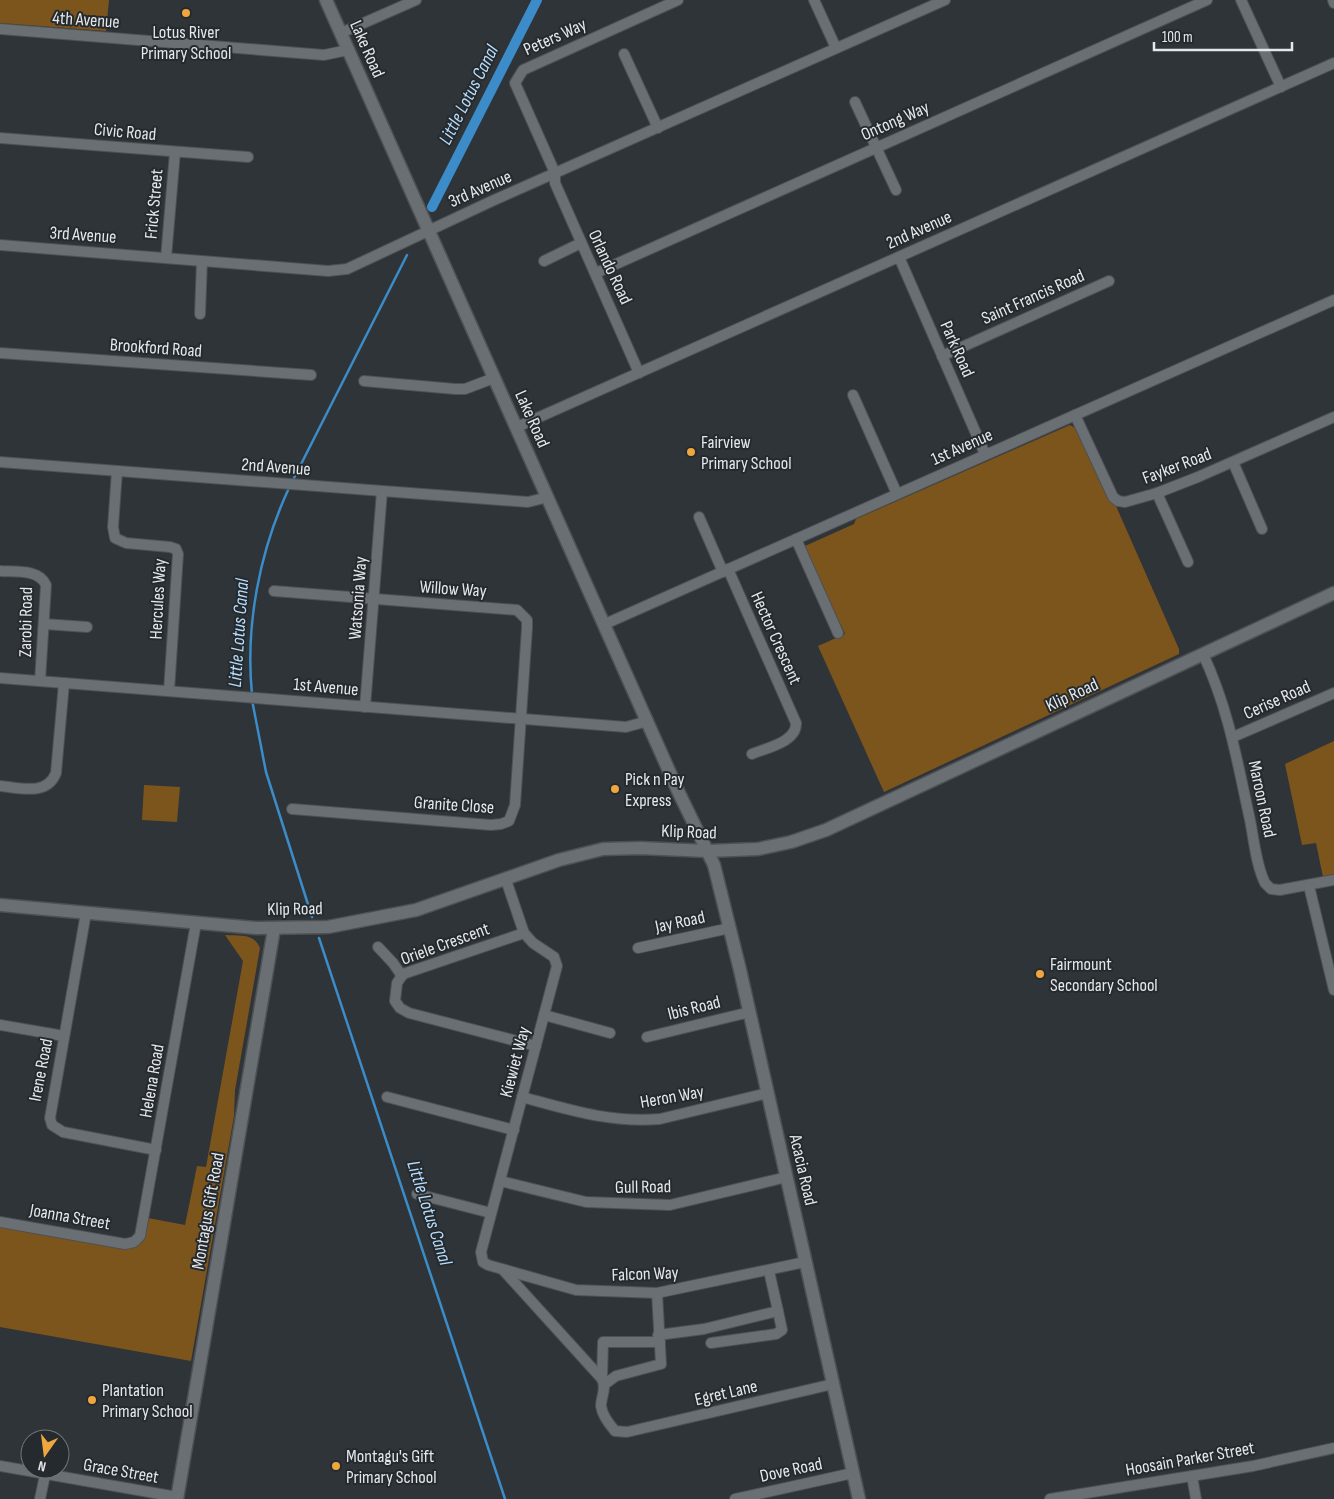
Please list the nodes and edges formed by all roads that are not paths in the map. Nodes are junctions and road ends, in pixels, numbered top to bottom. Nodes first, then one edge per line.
1 (326, 0) edge
2 (416, 0) edge
3 (678, 0) edge
4 (814, 0) edge
5 (945, 0) edge
6 (1208, 0) edge
7 (1240, 0) edge
8 (0, 29) edge
9 (341, 33) junction
10 (836, 48) junction
11 (348, 50) junction
12 (624, 54) dead end
13 (1334, 63) edge
14 (1280, 87) junction
15 (855, 102) dead end
16 (658, 128) junction
17 (0, 138) edge
18 (876, 148) junction
19 (175, 152) junction
20 (248, 157) dead end
21 (555, 173) junction
22 (896, 190) dead end
23 (429, 230) junction
24 (581, 243) junction
25 (0, 245) edge
26 (899, 257) junction
27 (166, 258) junction
28 (202, 261) junction
29 (544, 261) dead end
30 (596, 273) junction
31 (1109, 281) dead end
32 (1334, 300) edge
33 (200, 314) dead end
34 (0, 353) edge
35 (942, 356) junction
36 (639, 372) junction
37 (311, 375) dead end
38 (494, 378) junction
39 (364, 381) dead end
40 (853, 395) dead end
41 (1074, 415) junction
42 (1334, 417) edge
43 (517, 427) junction
44 (985, 454) junction
45 (0, 462) edge
46 (1233, 462) junction
47 (117, 471) junction
48 (382, 491) junction
49 (1158, 493) junction
50 (896, 494) junction
51 (548, 498) junction
52 (699, 517) dead end
53 (1262, 529) dead end
54 (796, 539) junction
55 (1188, 562) dead end
56 (725, 570) junction
57 (0, 571) edge
58 (274, 591) dead end
59 (1334, 593) edge
60 (374, 599) junction
61 (44, 624) junction
62 (605, 624) junction
63 (87, 627) dead end
64 (838, 633) dead end
65 (1203, 654) junction
66 (0, 678) edge
67 (40, 681) junction
68 (64, 683) junction
69 (168, 691) junction
70 (1334, 693) edge
71 (365, 707) junction
72 (520, 718) junction
73 (648, 721) junction
74 (1234, 738) junction
75 (752, 754) dead end
76 (0, 786) edge
77 (292, 809) dead end
78 (708, 850) junction
79 (506, 880) junction
80 (1334, 880) edge
81 (1309, 886) junction
82 (0, 905) edge
83 (86, 913) junction
84 (196, 923) junction
85 (730, 928) junction
86 (274, 929) junction
87 (524, 933) junction
88 (378, 947) dead end
89 (638, 948) dead end
90 (1332, 973) edge
91 (402, 976) junction
92 (1334, 990) edge
93 (750, 1012) junction
94 (544, 1015) junction
95 (0, 1025) edge
96 (610, 1033) dead end
97 (64, 1036) junction
98 (647, 1037) dead end
99 (536, 1046) junction
100 (768, 1093) junction
101 (386, 1097) dead end
102 (522, 1097) junction
103 (514, 1130) junction
104 (156, 1150) junction
105 (787, 1177) junction
106 (500, 1181) junction
107 (417, 1194) dead end
108 (491, 1212) junction
109 (0, 1222) edge
110 (134, 1242) joint
111 (805, 1262) junction
112 (488, 1265) joint
113 (503, 1270) junction
114 (769, 1271) junction
115 (657, 1293) junction
116 (778, 1311) junction
117 (659, 1338) junction
118 (712, 1344) dead end
119 (603, 1381) junction
120 (833, 1384) junction
121 (1334, 1448) edge
122 (0, 1466) edge
123 (20, 1470) edge
124 (853, 1473) junction
125 (1192, 1476) junction
126 (44, 1479) edge
127 (63, 1479) edge
128 (130, 1494) edge
129 (177, 1498) edge
130 (1056, 1498) edge
131 (40, 1499) edge
132 (735, 1499) edge
133 (859, 1499) edge
134 (1196, 1499) edge

1 - 9 street, Lake Road
2 - 9 street
3 - 21 street, Peters Way
4 - 10 street
5 - 10 street, 3rd Avenue
6 - 18 street, Ontong Way
7 - 14 street
8 - 11 street, 4th Avenue
9 - 11 street, Lake Road
10 - 16 street, 3rd Avenue
11 - 23 street, Lake Road
12 - 16 street
13 - 14 street, 2nd Avenue
14 - 26 street, 2nd Avenue
15 - 18 street
16 - 21 street, 3rd Avenue
17 - 19 street, Civic Road
18 - 22 street
18 - 30 street, Ontong Way
19 - 20 street, Civic Road
19 - 27 street, Frick Street
21 - 23 street, 3rd Avenue
21 - 24 street, Orlando Road
23 - 28 street, 3rd Avenue
23 - 38 street, Lake Road
24 - 29 street
24 - 30 street, Orlando Road
25 - 27 street, 3rd Avenue
26 - 35 street, Park Road
26 - 36 street, 2nd Avenue
27 - 28 street, 3rd Avenue
28 - 33 street
30 - 36 street, Orlando Road
31 - 35 street, Saint Francis Road
32 - 41 street, 1st Avenue
34 - 37 street, Brookford Road
35 - 44 street, Park Road
36 - 43 street, 2nd Avenue
38 - 39 street
38 - 43 street, Lake Road
40 - 50 street
41 - 44 street, 1st Avenue
41 - 49 street, Fayker Road
42 - 46 street, Fayker Road
43 - 51 street, Lake Road
44 - 50 street, 1st Avenue
45 - 47 street, 2nd Avenue
46 - 49 street, Fayker Road
46 - 53 street
47 - 48 street, 2nd Avenue
47 - 69 street, Hercules Way
48 - 51 street, 2nd Avenue
48 - 60 street, Watsonia Way
49 - 55 street
50 - 54 street, 1st Avenue
51 - 62 street, Lake Road
52 - 56 street, Hector Crescent
54 - 56 street, 1st Avenue
54 - 64 street
56 - 62 street, 1st Avenue
56 - 75 street, Hector Crescent
57 - 61 street, Zarobi Road
58 - 60 street, Willow Way
59 - 65 street, Klip Road
60 - 71 street, Watsonia Way
60 - 72 street, Willow Way
61 - 63 street
61 - 67 street, Zarobi Road
62 - 73 street, Lake Road
65 - 74 street, Maroon Road
65 - 78 street, Klip Road
66 - 67 street, 1st Avenue
67 - 68 street, 1st Avenue
68 - 69 street, 1st Avenue
68 - 76 street
69 - 71 street, 1st Avenue
70 - 74 street, Cerise Road
71 - 72 street, 1st Avenue
72 - 73 street, 1st Avenue
72 - 77 street, Granite Close
73 - 78 street, Lake Road
74 - 81 street, Maroon Road
78 - 79 street, Klip Road
78 - 85 street, Acacia Road
79 - 86 street, Klip Road
79 - 87 street
80 - 81 street, Maroon Road
81 - 90 street
82 - 83 street, Klip Road
83 - 84 street, Klip Road
83 - 97 street, Irene Road
84 - 86 street, Klip Road
84 - 104 street, Helena Road
85 - 89 street, Jay Road
85 - 93 street, Acacia Road
86 - 129 street, Montagus Gift Road
87 - 91 street, Oriele Crescent
87 - 94 street, Kiewiet Way
88 - 91 street
90 - 92 street
91 - 99 street, Oriele Crescent
93 - 98 street, Ibis Road
93 - 100 street, Acacia Road
94 - 96 street
94 - 99 street, Kiewiet Way
95 - 97 street
97 - 104 street, Irene Road
99 - 102 street, Kiewiet Way
100 - 102 street, Heron Way
100 - 105 street, Acacia Road
101 - 103 street
102 - 103 street, Kiewiet Way
103 - 106 street, Kiewiet Way
104 - 110 street, Helena Road
105 - 106 street, Gull Road
105 - 111 street, Acacia Road
106 - 108 street, Kiewiet Way
107 - 108 street
108 - 112 street, Kiewiet Way
109 - 110 street, Joanna Street
111 - 114 street, Falcon Way
111 - 120 street, Acacia Road
112 - 113 street, Falcon Way
113 - 115 street, Falcon Way
113 - 119 street
114 - 115 street, Falcon Way
114 - 116 street
115 - 117 street
116 - 117 street
116 - 118 street
117 - 119 street
117 - 119 street
119 - 120 street, Egret Lane
120 - 124 street, Acacia Road
121 - 125 street, Hoosain Parker Street
122 - 123 street, Grace Street
124 - 132 street, Dove Road
124 - 133 street, Acacia Road
125 - 130 street, Hoosain Parker Street
125 - 134 street
126 - 131 street
127 - 128 street, Grace Street
128 - 129 street, Grace Street

